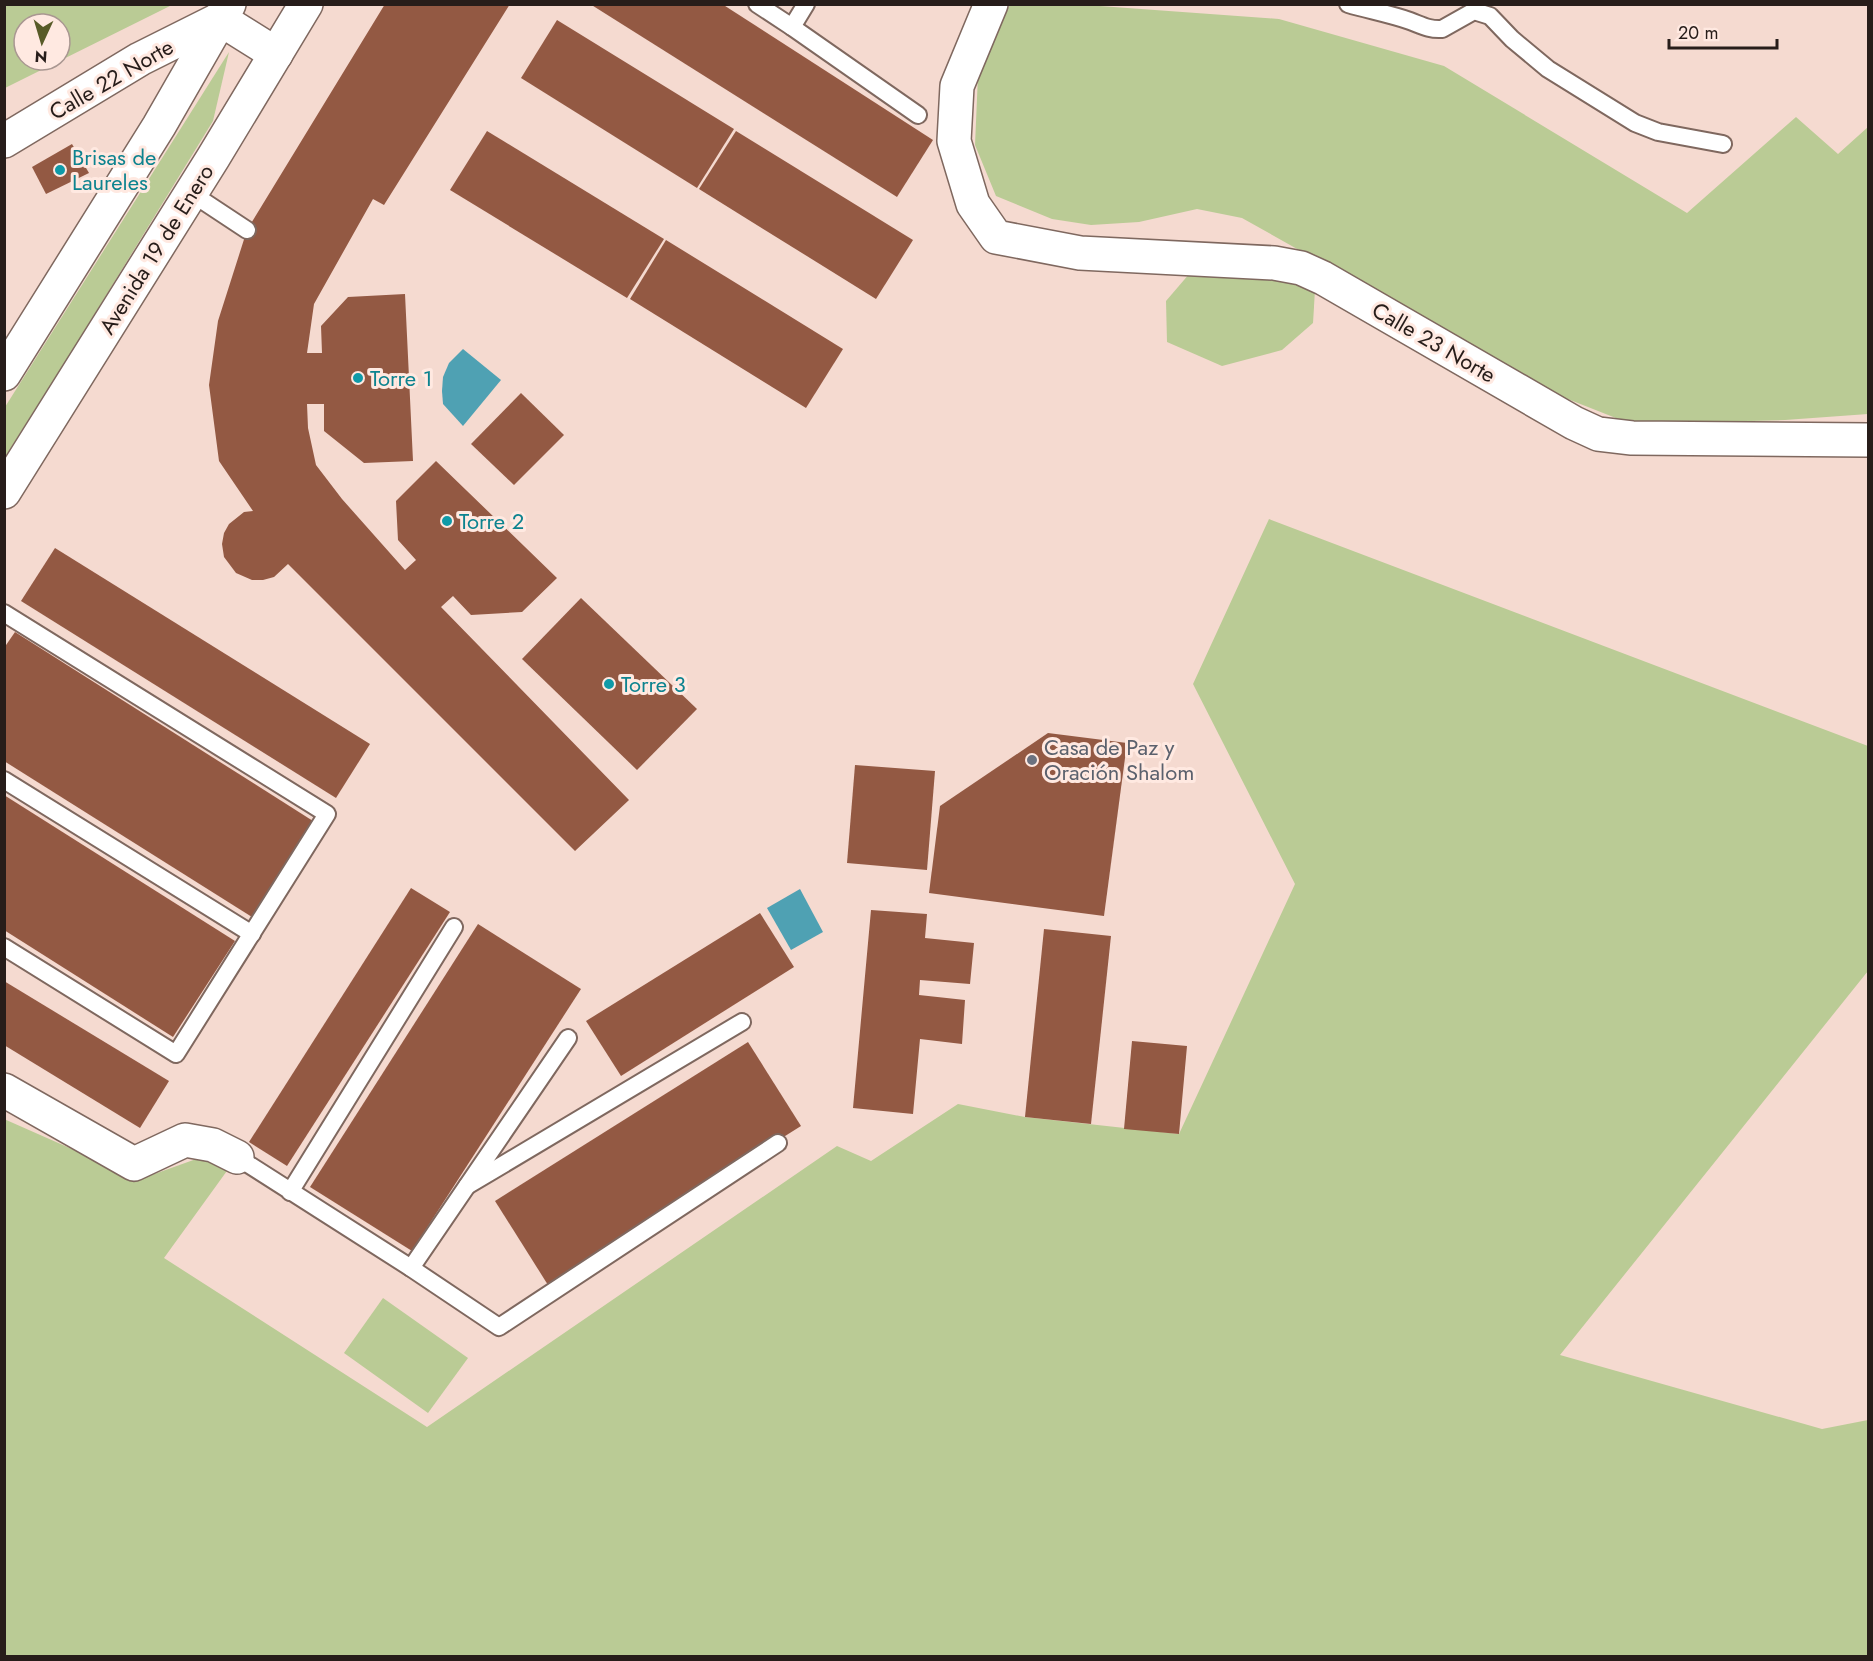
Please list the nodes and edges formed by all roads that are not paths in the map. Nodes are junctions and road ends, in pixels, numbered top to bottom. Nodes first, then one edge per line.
1 (306, 4) edge
2 (757, 4) edge
3 (806, 4) edge
4 (991, 4) edge
5 (1348, 4) edge
6 (224, 12) edge
7 (792, 27) junction
8 (276, 54) junction
9 (918, 115) dead end
10 (4, 141) edge
11 (1723, 144) dead end
12 (191, 193) junction
13 (247, 230) dead end
14 (4, 374) edge
15 (1869, 440) edge
16 (4, 492) edge
17 (4, 613) edge
18 (4, 780) edge
19 (454, 927) dead end
20 (252, 934) junction
21 (4, 947) edge
22 (742, 1022) dead end
23 (568, 1038) dead end
24 (4, 1090) edge
25 (778, 1143) dead end
26 (237, 1157) joint
27 (467, 1186) junction
28 (290, 1192) junction
29 (411, 1268) junction

1 - 8 street, Avenida 19 de Enero
2 - 7 lane
3 - 7 lane
4 - 15 street, Calle 23 Norte
5 - 11 lane
6 - 8 street
6 - 10 street, Calle 22 Norte
6 - 14 street
7 - 9 lane
8 - 12 street, Avenida 19 de Enero
12 - 13 lane
12 - 16 street, Avenida 19 de Enero
17 - 20 lane
18 - 20 lane
19 - 28 lane
20 - 21 lane
22 - 27 lane
23 - 27 lane
24 - 26 street
25 - 29 lane
26 - 28 lane
27 - 29 lane
28 - 29 lane

